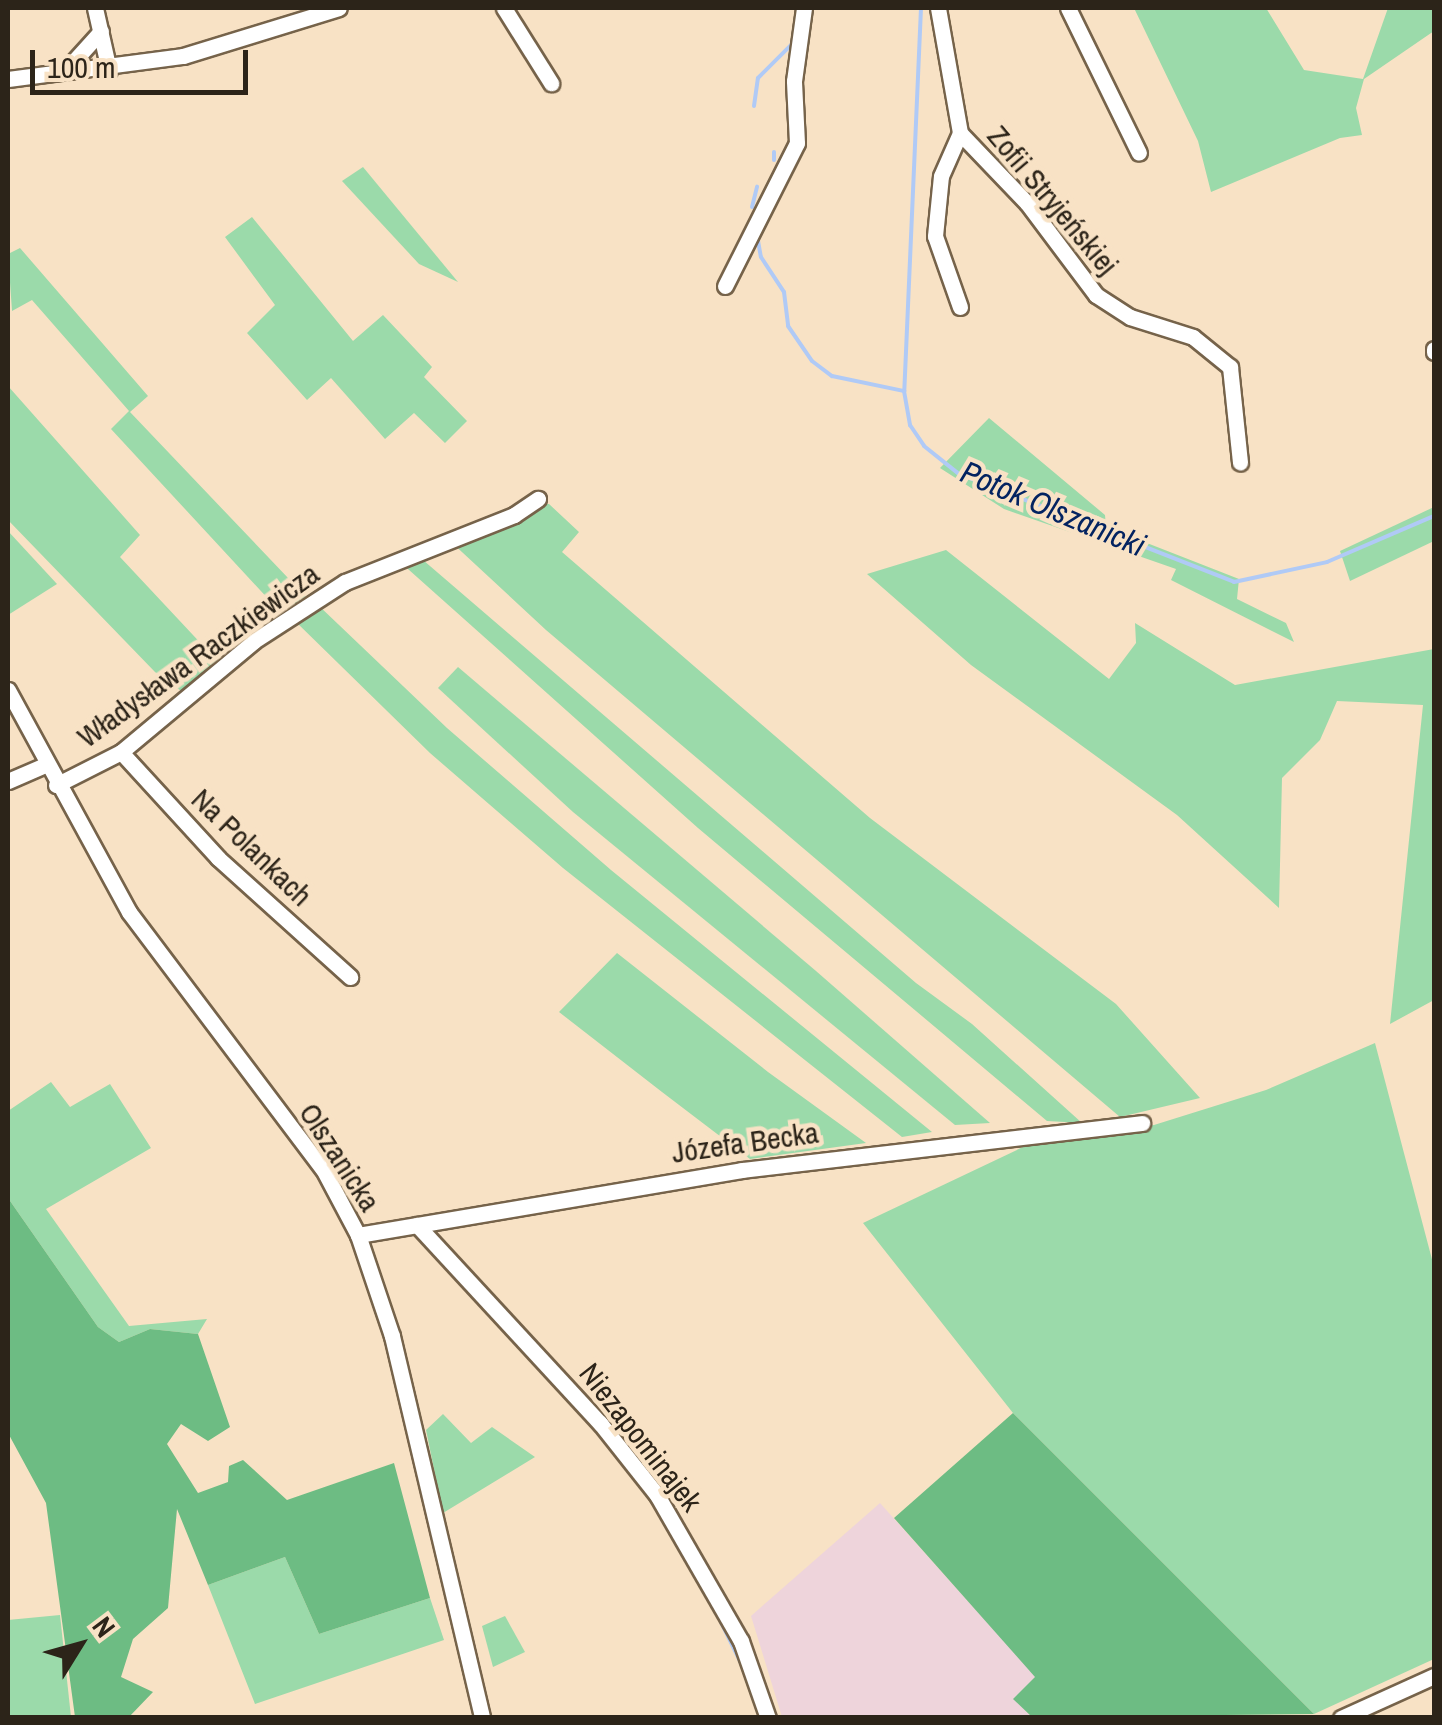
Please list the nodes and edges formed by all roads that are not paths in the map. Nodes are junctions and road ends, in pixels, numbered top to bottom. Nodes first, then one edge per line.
1 (96, 8) edge
2 (338, 8) edge
3 (504, 8) edge
4 (804, 8) edge
5 (938, 8) edge
6 (1068, 8) edge
7 (101, 32) junction
8 (109, 70) junction
9 (64, 72) junction
10 (8, 80) edge
11 (551, 83) dead end
12 (960, 133) junction
13 (1139, 152) dead end
14 (725, 286) dead end
15 (960, 308) dead end
16 (1240, 462) dead end
17 (538, 498) dead end
18 (8, 690) edge
19 (122, 752) junction
20 (45, 765) junction
21 (8, 780) edge
22 (56, 785) junction
23 (350, 977) dead end
24 (1142, 1122) dead end
25 (418, 1225) junction
26 (358, 1235) junction
27 (1434, 1676) edge
28 (482, 1718) edge
29 (768, 1718) edge
30 (1340, 1718) edge

1 - 7 street
2 - 8 street
3 - 11 street
4 - 14 street
5 - 12 street, Zofii Stryjeńskiej
6 - 13 street
7 - 8 street
7 - 9 street
8 - 9 street
9 - 10 street
12 - 15 street, Zofii Stryjeńskiej
12 - 16 street, Zofii Stryjeńskiej
17 - 19 street, Władysława Raczkiewicza
18 - 20 street, Olszanicka
19 - 22 street, Władysława Raczkiewicza
19 - 23 street, Na Polankach
20 - 21 street
20 - 22 street, Olszanicka
22 - 26 street, Olszanicka
24 - 25 street, Józefa Becka
25 - 26 street, Józefa Becka
25 - 29 street, Niezapominajek
26 - 28 street, Olszanicka
27 - 30 street

